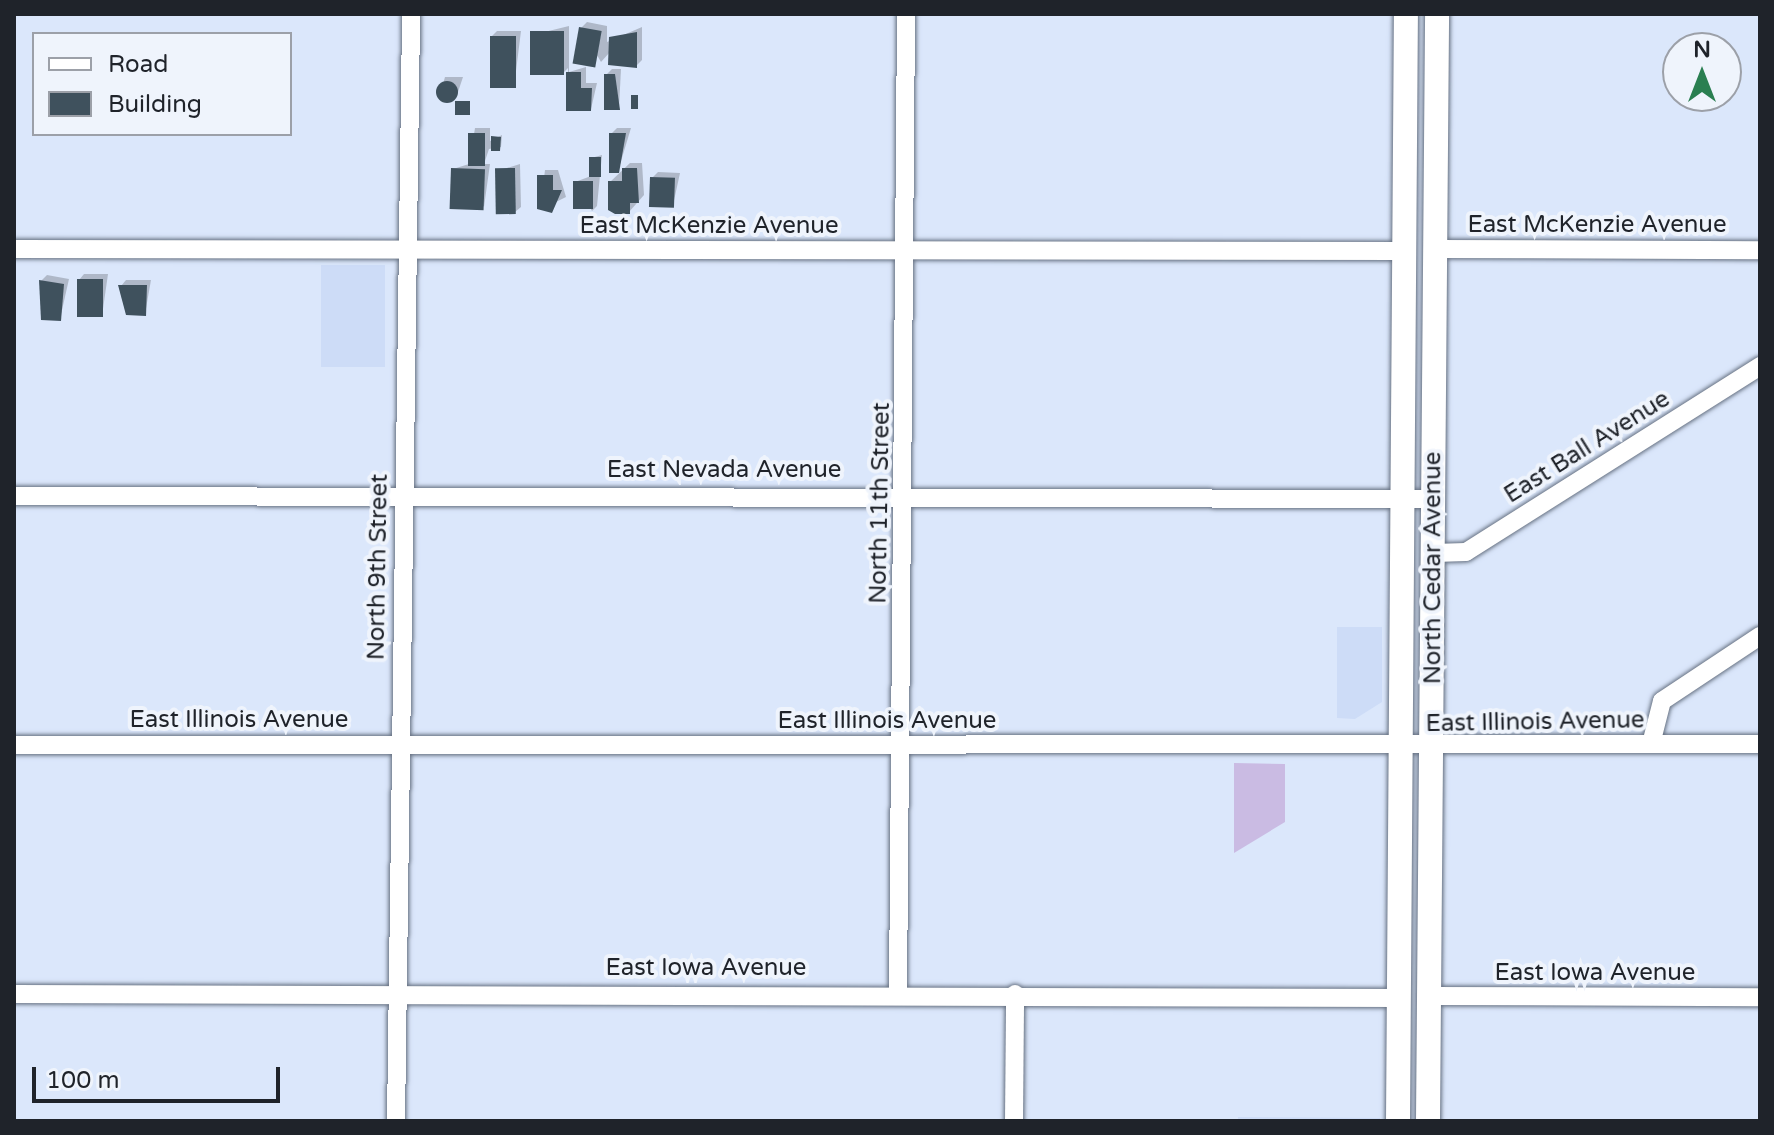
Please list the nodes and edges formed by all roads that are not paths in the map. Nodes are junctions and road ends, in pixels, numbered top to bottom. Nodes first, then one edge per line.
1 (411, 14) edge
2 (906, 14) edge
3 (1406, 14) edge
4 (1437, 14) edge
5 (1404, 127) junction
6 (14, 249) edge
7 (407, 249) junction
8 (1435, 249) junction
9 (908, 250) junction
10 (1760, 250) edge
11 (1404, 251) junction
12 (1760, 366) edge
13 (1434, 374) junction
14 (403, 494) junction
15 (904, 494) junction
16 (14, 496) edge
17 (1403, 499) junction
18 (1433, 499) junction
19 (1434, 553) junction
20 (1760, 636) edge
21 (400, 743) junction
22 (1651, 744) junction
23 (1760, 744) edge
24 (14, 745) edge
25 (901, 745) junction
26 (1401, 748) junction
27 (1431, 748) junction
28 (1401, 819) junction
29 (397, 990) junction
30 (898, 993) junction
31 (14, 994) edge
32 (1015, 994) junction
33 (1430, 996) junction
34 (1760, 997) edge
35 (1399, 998) junction
36 (396, 1121) edge
37 (1014, 1121) edge
38 (1398, 1121) edge
39 (1428, 1121) edge

1 - 7 street, North 9th Street
2 - 9 street, North 11th Street
3 - 5 main road, North Cedar Avenue
4 - 8 main road, North Cedar Avenue
5 - 8 main road
5 - 11 main road, North Cedar Avenue
6 - 7 street, East McKenzie Avenue
7 - 9 street, East McKenzie Avenue
7 - 14 street, North 9th Street
8 - 10 street, East McKenzie Avenue
8 - 13 main road, North Cedar Avenue
9 - 11 street, East McKenzie Avenue
9 - 15 street, North 11th Street
11 - 13 main road
11 - 17 main road, North Cedar Avenue
12 - 19 street, East Ball Avenue
13 - 18 main road, North Cedar Avenue
14 - 15 street, East Nevada Avenue
14 - 16 street, East Nevada Avenue
14 - 21 street, North 9th Street
15 - 17 street, East Nevada Avenue
15 - 25 street, North 11th Street
17 - 18 street, East Nevada Avenue
17 - 26 main road, North Cedar Avenue
18 - 19 main road, North Cedar Avenue
19 - 27 main road, North Cedar Avenue
20 - 22 street
21 - 24 street, East Illinois Avenue
21 - 25 street, East Illinois Avenue
21 - 29 street, North 9th Street
22 - 23 street, East Illinois Avenue
22 - 27 street, East Illinois Avenue
25 - 26 street, East Illinois Avenue
25 - 30 street, North 11th Street
26 - 27 street, East Illinois Avenue
26 - 28 main road, North Cedar Avenue
27 - 33 main road, North Cedar Avenue
28 - 33 main road
28 - 35 main road, North Cedar Avenue
29 - 30 street, East Iowa Avenue
29 - 31 street, East Iowa Avenue
29 - 36 street, North 9th Street
30 - 32 street, East Iowa Avenue
32 - 35 street, East Iowa Avenue
32 - 37 street
33 - 34 street, East Iowa Avenue
33 - 39 main road, North Cedar Avenue
35 - 38 main road, North Cedar Avenue

